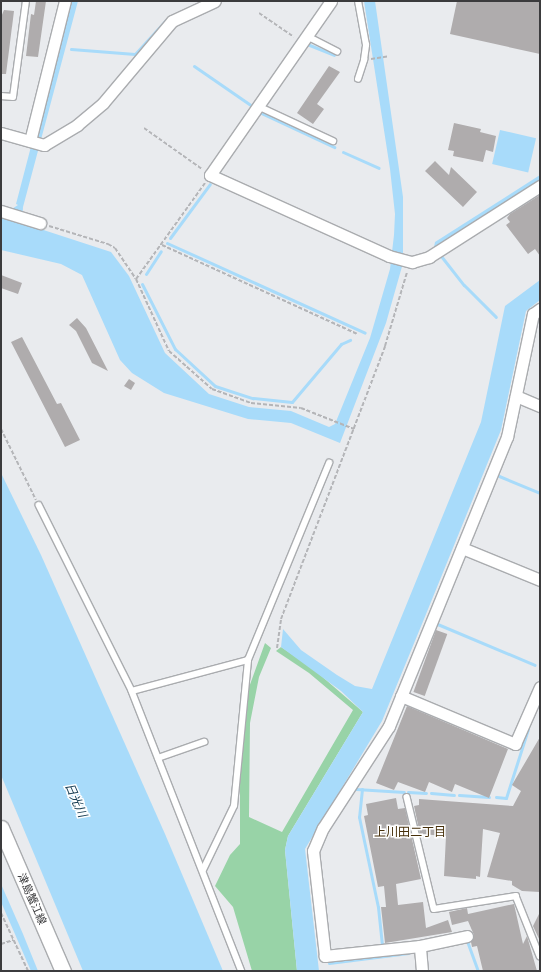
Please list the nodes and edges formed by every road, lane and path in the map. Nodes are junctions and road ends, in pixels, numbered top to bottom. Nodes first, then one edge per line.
1 (26, 1) edge
2 (65, 1) edge
3 (214, 1) edge
4 (331, 1) edge
5 (358, 1) edge
6 (259, 13) dead end
7 (304, 39) junction
8 (337, 51) dead end
9 (388, 56) dead end
10 (370, 59) dead end
11 (358, 79) dead end
12 (1, 96) edge
13 (258, 106) junction
14 (144, 128) dead end
15 (1, 133) edge
16 (31, 141) junction
17 (333, 141) dead end
18 (210, 175) junction
19 (540, 186) edge
20 (1, 211) edge
21 (40, 223) joint
22 (161, 245) junction
23 (410, 261) junction
24 (136, 279) junction
25 (540, 309) edge
26 (357, 334) dead end
27 (516, 396) junction
28 (540, 406) edge
29 (349, 428) dead end
30 (1, 429) edge
31 (354, 429) junction
32 (329, 463) dead end
33 (39, 505) joint
34 (462, 548) junction
35 (540, 580) edge
36 (277, 648) dead end
37 (248, 660) junction
38 (540, 687) edge
39 (132, 691) junction
40 (401, 696) junction
41 (204, 742) dead end
42 (158, 758) junction
43 (407, 797) dead end
44 (1, 828) edge
45 (203, 870) junction
46 (1, 913) edge
47 (467, 936) dead end
48 (13, 940) junction
49 (1, 944) edge
50 (420, 946) junction
51 (540, 956) edge
52 (28, 971) edge
53 (63, 971) edge
54 (242, 971) edge
55 (422, 971) edge

1 - 12 lane
2 - 16 street
3 - 16 street
4 - 7 street
5 - 11 lane
6 - 7 path
7 - 8 lane
7 - 13 street
9 - 10 path
13 - 17 lane
13 - 18 street
14 - 18 path
15 - 16 street
18 - 22 path
18 - 23 street
19 - 23 street
20 - 21 street
21 - 24 path
22 - 24 path
22 - 26 path
23 - 31 path
24 - 31 path
25 - 27 street
27 - 28 street
27 - 34 street
29 - 31 path
30 - 33 path
31 - 36 path
32 - 37 lane
33 - 39 lane
34 - 35 street
34 - 40 street
37 - 39 lane
37 - 45 lane
38 - 40 street
39 - 42 lane
40 - 50 street
41 - 42 lane
42 - 45 lane
43 - 51 lane
44 - 53 main road, 津島蟹江線
45 - 54 lane
46 - 48 path
47 - 50 street
48 - 49 path
48 - 52 path
50 - 55 street

